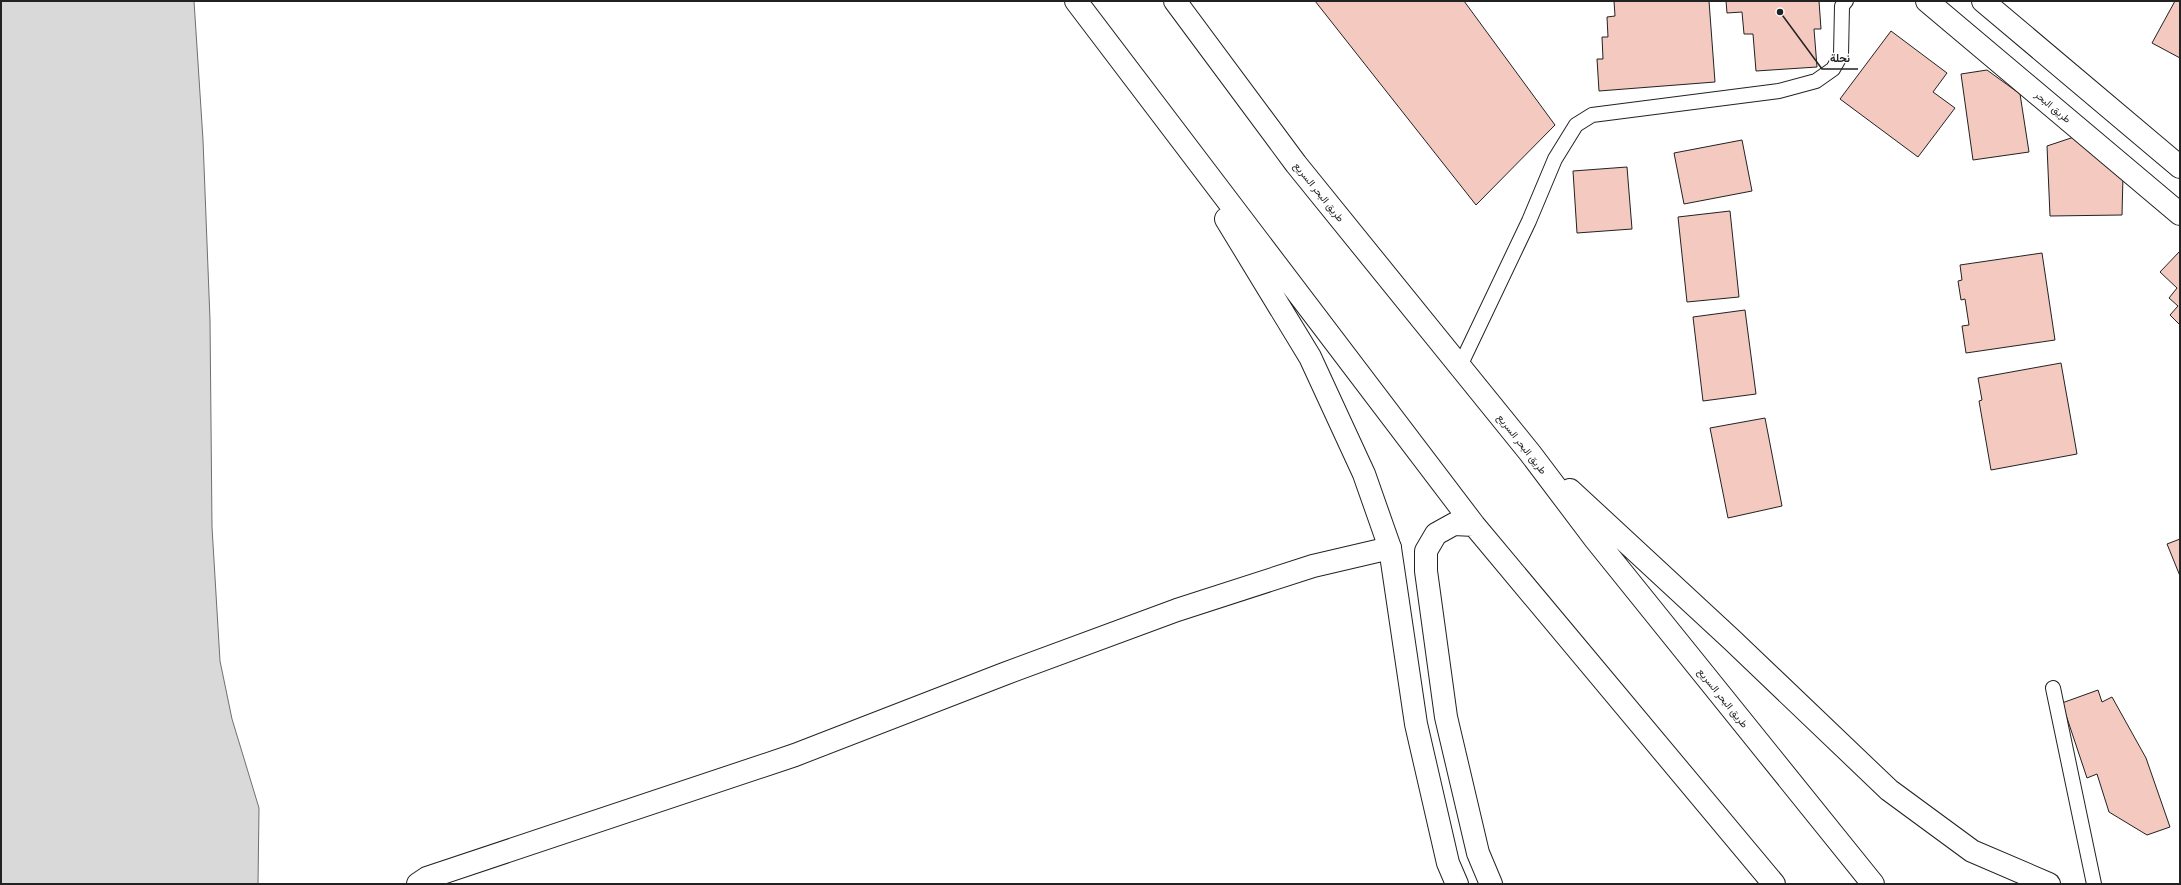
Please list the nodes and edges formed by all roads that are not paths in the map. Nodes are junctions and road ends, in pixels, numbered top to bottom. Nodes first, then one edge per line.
1 (1076, 1) edge
2 (1175, 1) edge
3 (1846, 1) edge
4 (1926, 1) edge
5 (1983, 1) edge
6 (1160, 110) junction
7 (2180, 167) edge
8 (2180, 214) edge
9 (1460, 366) junction
10 (1530, 452) junction
11 (1474, 525) junction
12 (1390, 548) junction
13 (2053, 688) dead end
14 (418, 884) edge
15 (1457, 884) edge
16 (1491, 884) edge
17 (1774, 884) edge
18 (1873, 884) edge
19 (2049, 884) edge
20 (2094, 884) edge

1 - 6 main road
2 - 9 main road, طريق البحر السريع
3 - 9 lane
4 - 8 main road, طريق البحر
5 - 7 main road
6 - 11 main road
6 - 12 main road
9 - 10 main road, طريق البحر السريع
10 - 18 main road, طريق البحر السريع
10 - 19 main road
11 - 16 main road
11 - 17 main road
12 - 14 main road
12 - 15 main road
13 - 20 lane

